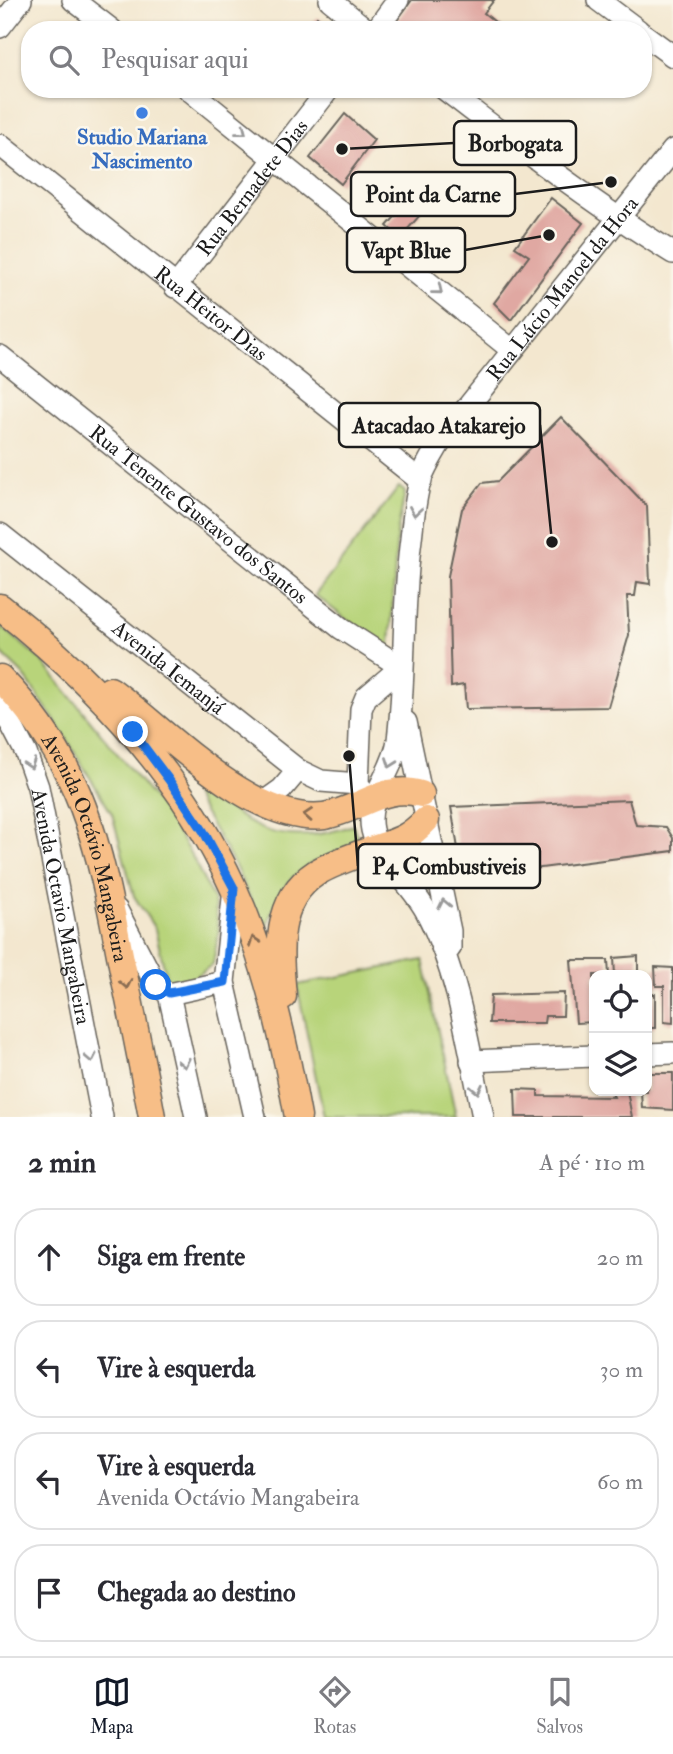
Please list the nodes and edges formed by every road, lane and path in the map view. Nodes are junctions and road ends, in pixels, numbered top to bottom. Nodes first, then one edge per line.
1 (21, 0) edge
2 (74, 0) edge
3 (330, 0) edge
4 (398, 0) edge
5 (598, 0) edge
6 (101, 21) edge
7 (356, 21) edge
8 (383, 21) edge
9 (626, 21) edge
10 (0, 27) edge
11 (652, 41) edge
12 (673, 56) edge
13 (200, 98) edge
14 (322, 98) edge
15 (456, 98) edge
16 (0, 145) edge
17 (673, 150) edge
18 (275, 157) junction
19 (618, 219) junction
20 (673, 253) edge
21 (176, 288) junction
22 (512, 350) junction
23 (0, 356) edge
24 (421, 481) junction
25 (0, 534) edge
26 (0, 607) edge
27 (46, 644) junction
28 (401, 667) junction
29 (0, 678) edge
30 (400, 696) junction
31 (0, 703) edge
32 (298, 770) junction
33 (366, 792) junction
34 (421, 794) junction
35 (261, 804) junction
36 (426, 820) junction
37 (378, 847) junction
38 (234, 888) junction
39 (108, 893) junction
40 (451, 972) junction
41 (225, 982) junction
42 (169, 993) junction
43 (673, 1052) edge
44 (652, 1054) edge
45 (589, 1056) edge
46 (471, 1062) junction
47 (290, 1078) junction
48 (102, 1117) edge
49 (152, 1117) edge
50 (196, 1117) edge
51 (255, 1117) edge
52 (298, 1117) edge
53 (483, 1117) edge

1 - 10 street
2 - 6 street
3 - 7 street
4 - 8 street
5 - 9 street
11 - 12 street
13 -> 18 street
14 - 18 street, Rua Bernadete Dias
15 - 19 street
16 - 21 street, Rua Heitor Dias
17 - 19 street, Rua Lúcio Manoel da Hora
18 - 21 street, Rua Bernadete Dias
18 -> 22 street
19 - 20 street
19 - 22 street, Rua Lúcio Manoel da Hora
21 - 24 street, Rua Heitor Dias
22 - 24 street, Rua Lúcio Manoel da Hora
23 - 28 street, Rua Tenente Gustavo dos Santos
24 -> 28 street, Rua Lúcio Manoel da Hora
25 - 32 street, Avenida Iemanjá
26 - 27 main road
27 - 35 main road
27 - 38 main road
28 - 30 street, Rua Lúcio Manoel da Hora
28 - 33 street
29 - 39 main road, Avenida Octávio Mangabeira
30 -> 33 street
30 - 34 street
31 -> 48 street, Avenida Octavio Mangabeira
32 - 33 street, Avenida Iemanjá
32 - 35 street
33 - 34 main road
33 -> 35 main road
33 - 37 street
34 - 36 street
36 - 37 main road
40 -> 36 street
37 - 40 street
37 - 47 main road
38 - 41 street
47 -> 38 main road
39 - 42 street
39 -> 49 main road, Avenida Octávio Mangabeira
40 - 46 street
41 - 42 street
41 - 51 street
42 -> 50 street
43 - 44 street
45 - 46 street
46 -> 53 street
47 - 52 main road

